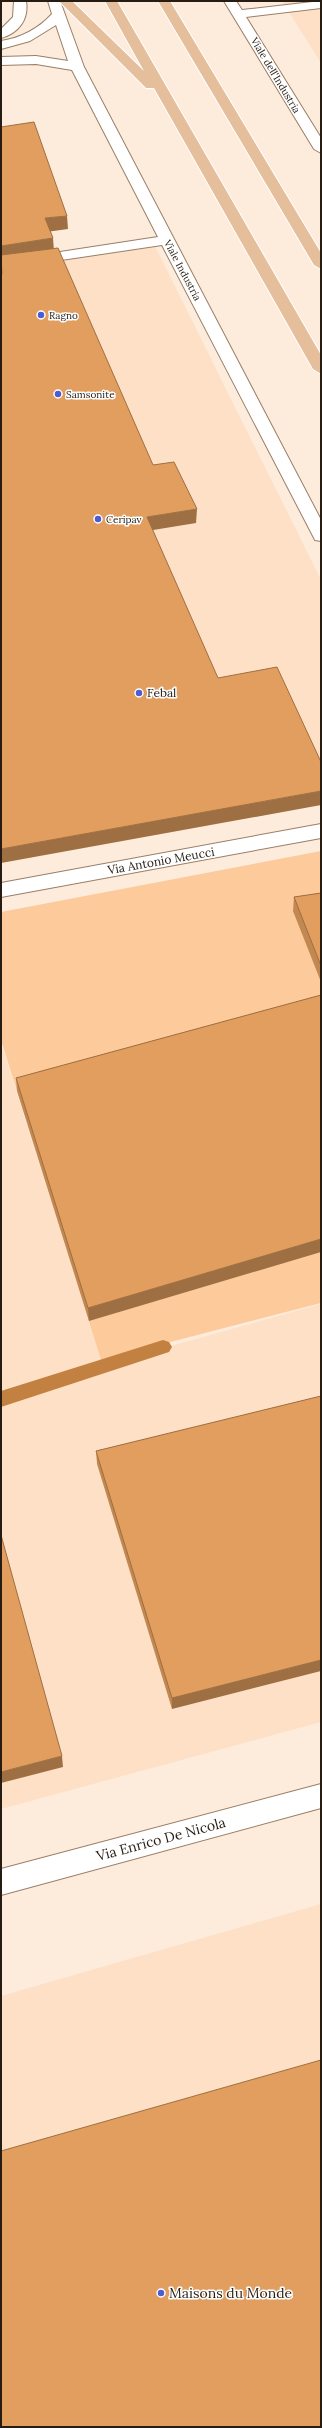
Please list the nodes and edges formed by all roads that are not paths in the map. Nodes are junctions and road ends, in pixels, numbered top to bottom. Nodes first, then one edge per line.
1 (20, 1) edge
2 (111, 1) edge
3 (164, 1) edge
4 (230, 1) edge
5 (321, 4) edge
6 (59, 5) edge
7 (239, 14) junction
8 (1, 34) edge
9 (1, 45) edge
10 (1, 61) edge
11 (77, 68) junction
12 (170, 104) junction
13 (319, 143) edge
14 (168, 240) junction
15 (1, 265) edge
16 (321, 265) edge
17 (321, 369) edge
18 (321, 536) edge
19 (321, 832) edge
20 (1, 890) edge
21 (321, 1796) edge
22 (1, 1882) edge

1 - 8 street
2 - 12 main road
3 - 16 main road
4 - 7 street, Viale dell'Industria
5 - 7 street
6 - 9 street
6 - 11 street, Viale Industria
6 - 12 main road
7 - 13 street, Viale dell'Industria
10 - 11 street
11 - 14 street, Viale Industria
12 - 17 main road
14 - 15 street
14 - 18 street, Viale Industria
19 - 20 street, Via Antonio Meucci
21 - 22 street, Via Enrico De Nicola

